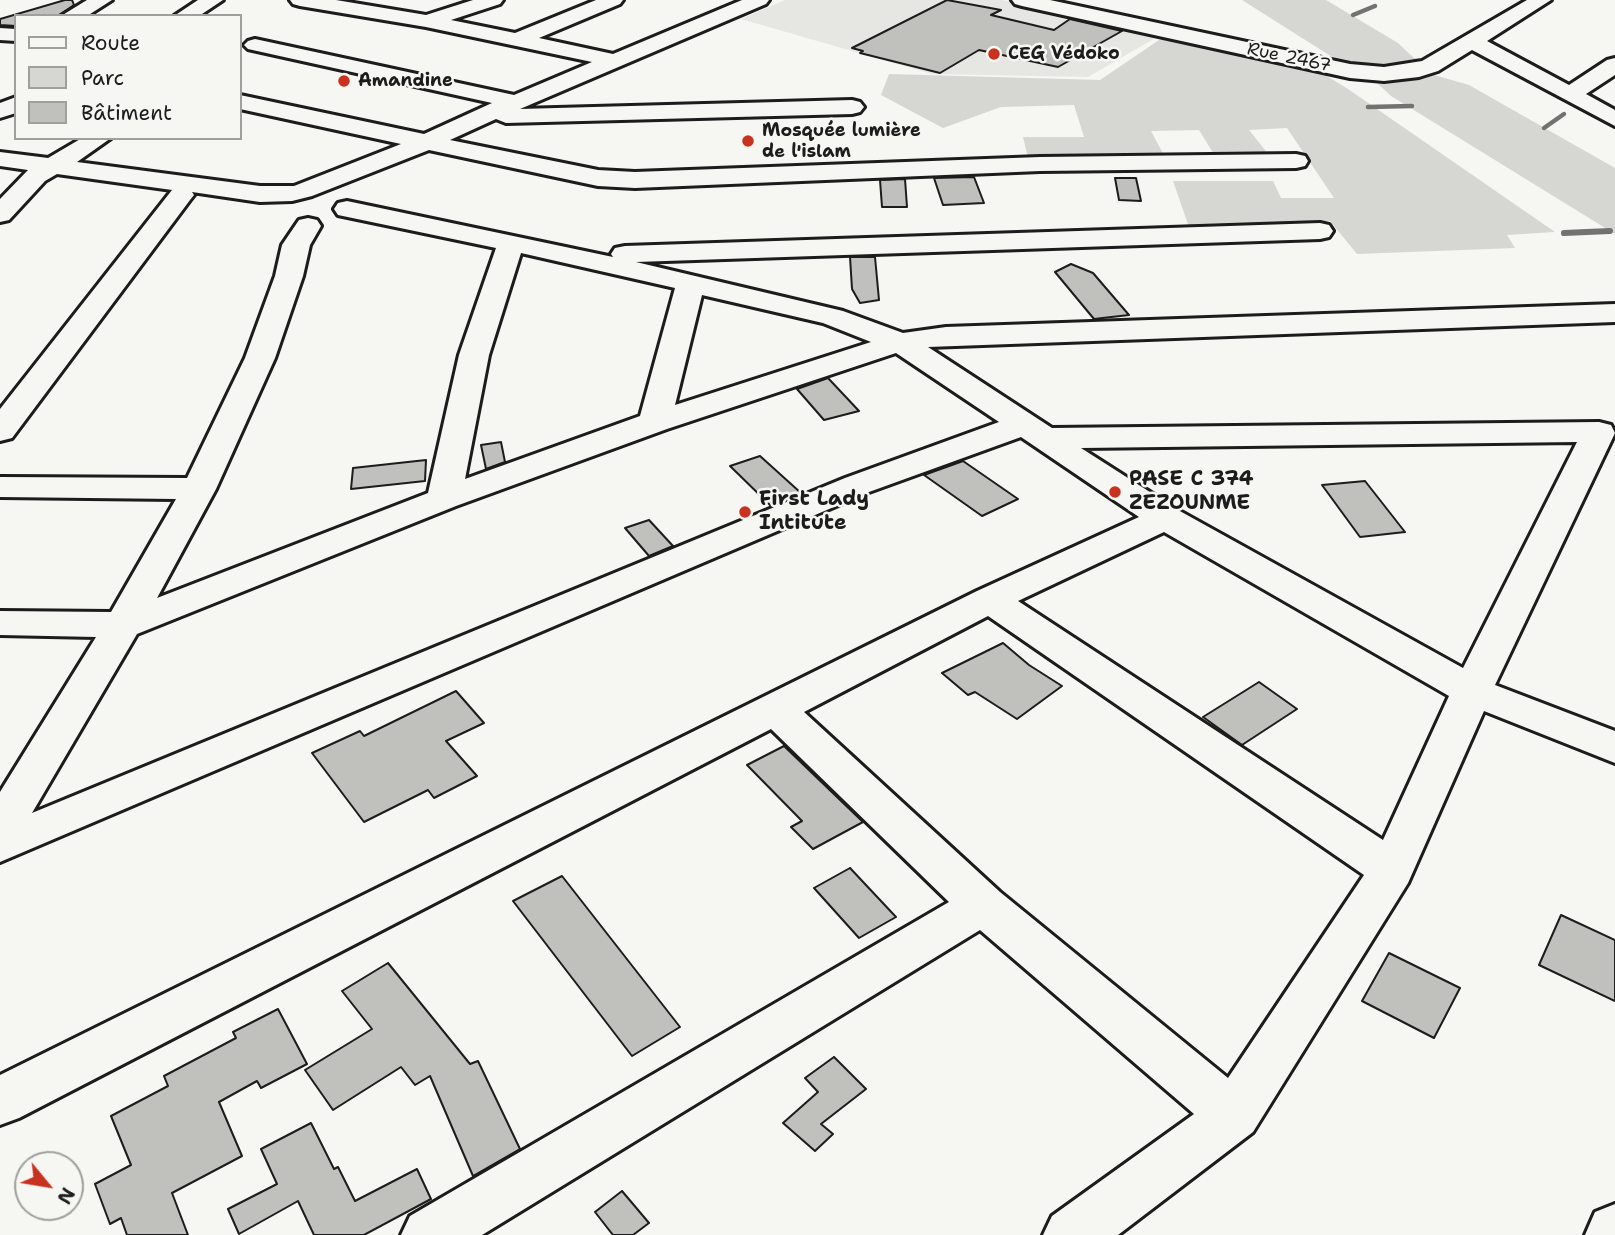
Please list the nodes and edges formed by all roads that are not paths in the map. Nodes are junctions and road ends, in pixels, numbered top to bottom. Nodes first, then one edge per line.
1 (102, 0) edge
2 (213, 0) edge
3 (493, 0) edge
4 (613, 0) edge
5 (759, 0) edge
6 (1022, 0) edge
7 (1541, 0) edge
8 (331, 2) edge
9 (301, 9) edge
10 (75, 14) edge
11 (188, 14) edge
12 (426, 22) junction
13 (278, 32) dead end
14 (517, 40) junction
15 (1470, 40) junction
16 (247, 49) edge
17 (617, 61) junction
18 (1615, 65) edge
19 (1572, 94) junction
20 (242, 102) edge
21 (517, 102) junction
22 (852, 107) dead end
23 (480, 117) junction
24 (1615, 119) edge
25 (96, 140) edge
26 (427, 142) junction
27 (0, 159) edge
28 (1296, 161) dead end
29 (370, 164) junction
30 (0, 171) edge
31 (44, 171) junction
32 (298, 192) junction
33 (181, 195) junction
34 (0, 214) edge
35 (303, 220) junction
36 (1320, 231) dead end
37 (511, 243) junction
38 (571, 255) junction
39 (691, 283) junction
40 (1615, 313) edge
41 (900, 342) junction
42 (655, 422) junction
43 (0, 431) edge
44 (1035, 431) junction
45 (0, 487) edge
46 (200, 489) junction
47 (444, 499) junction
48 (1165, 518) junction
49 (990, 600) junction
50 (0, 623) edge
51 (123, 625) junction
52 (1472, 691) junction
53 (776, 709) junction
54 (1615, 748) edge
55 (6, 811) edge
56 (0, 845) edge
57 (1392, 870) junction
58 (983, 905) junction
59 (0, 1101) edge
60 (1234, 1115) junction
61 (430, 1235) edge
62 (1072, 1235) edge

1 - 10 street
2 - 11 street
3 - 12 street
4 - 14 street
5 - 17 street
6 - 15 street, Rue 2467
7 - 15 street, Rue 2467
8 - 9 street
8 - 12 street
12 - 14 street
13 - 16 street
14 - 17 street
15 - 19 street
16 - 21 street
17 - 21 street
18 - 19 street
19 - 24 street
20 - 26 street
21 - 23 street
22 - 23 street
23 - 26 street
25 - 31 street
26 - 28 street
26 - 29 street
27 - 31 street
29 - 32 street
29 - 35 street
30 - 31 street
31 - 32 street
31 - 33 street
31 - 34 street
32 - 35 street
32 - 35 street
33 - 35 street
33 - 43 street
35 - 37 street
35 - 46 street
36 - 38 street
37 - 38 street
37 - 47 street
38 - 39 street
39 - 41 street
39 - 42 street
40 - 41 street
41 - 42 street
41 - 44 street
42 - 47 street
44 - 48 street
44 - 52 street
44 - 56 street
45 - 46 street
46 - 51 street
47 - 51 street
48 - 49 street
48 - 52 street
49 - 53 street
49 - 57 street
50 - 51 street
51 - 55 street
52 - 54 street
52 - 57 street
53 - 58 street
53 - 59 street
57 - 60 street
58 - 60 street
58 - 61 street
60 - 62 street

